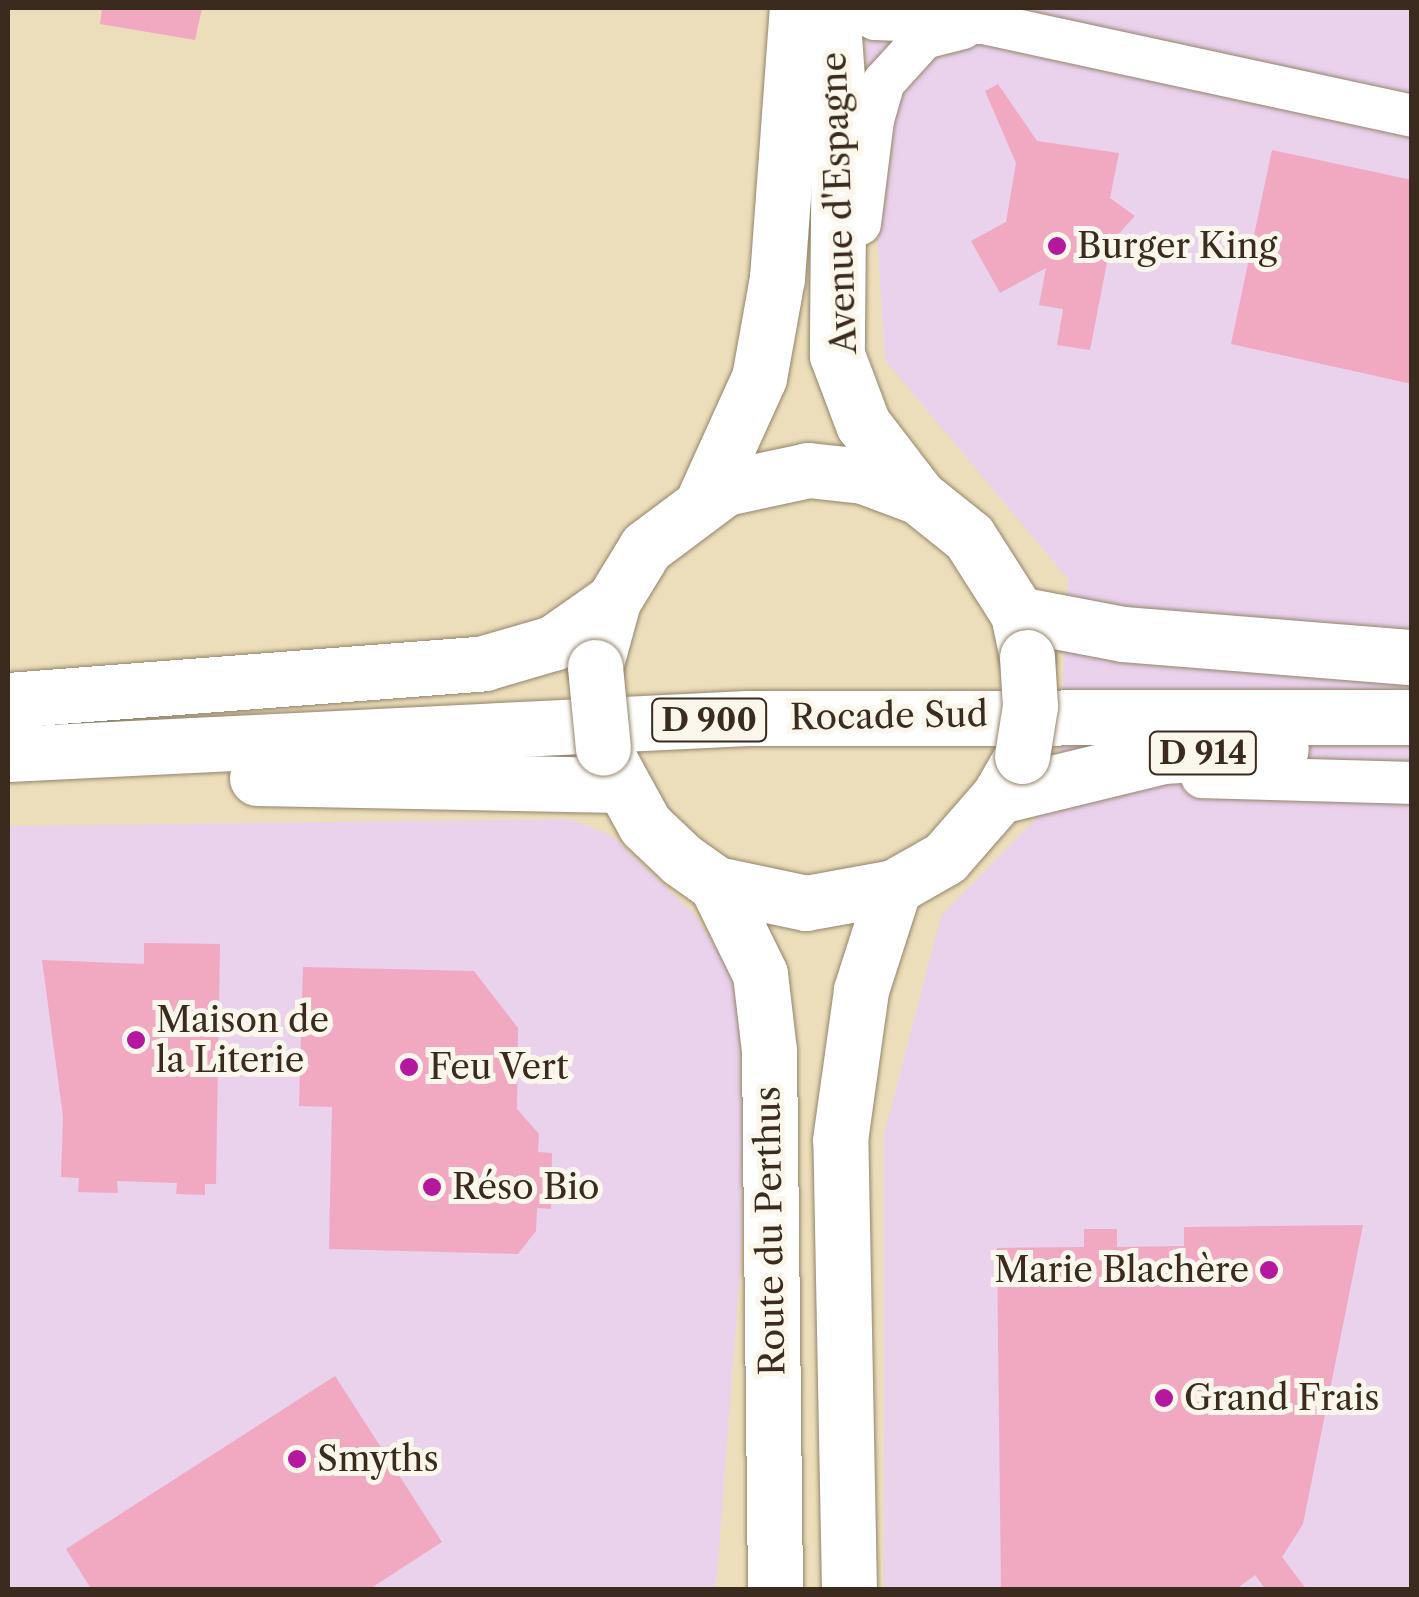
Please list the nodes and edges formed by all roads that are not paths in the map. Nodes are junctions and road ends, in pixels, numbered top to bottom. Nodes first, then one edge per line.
1 (797, 8) edge
2 (832, 8) edge
3 (860, 8) edge
4 (983, 24) junction
5 (1412, 116) edge
6 (834, 309) junction
7 (919, 497) junction
8 (704, 499) junction
9 (613, 601) junction
10 (1022, 636) junction
11 (1412, 656) edge
12 (1412, 694) edge
13 (8, 700) edge
14 (1412, 718) edge
15 (8, 730) edge
16 (1412, 747) edge
17 (8, 754) edge
18 (1129, 762) junction
19 (611, 766) junction
20 (1010, 776) junction
21 (1412, 783) edge
22 (8, 784) edge
23 (716, 884) junction
24 (894, 887) junction
25 (770, 1290) junction
26 (736, 1590) edge
27 (775, 1590) edge
28 (850, 1590) edge

1 - 8 main road, Avenue d'Espagne
2 - 6 main road, Avenue d'Espagne
3 - 4 street
4 - 5 street
4 - 6 street
6 - 7 main road, Avenue d'Espagne
7 - 8 main road
7 - 10 main road
8 - 9 main road
9 - 13 main road
9 - 19 main road, bridge
10 - 11 main road
10 - 20 main road, bridge
12 - 15 main road, Rocade Sud / D 900
14 - 17 main road, Rocade Sud / D 900
16 - 18 main road, D 914
18 - 20 main road, D 914
18 - 21 street
19 - 22 main road, D 900
19 - 23 main road
20 - 24 main road
23 - 24 main road
23 - 25 main road, Route du Perthus
24 - 28 main road, Route du Perthus
25 - 26 main road
25 - 27 main road, Route du Perthus

